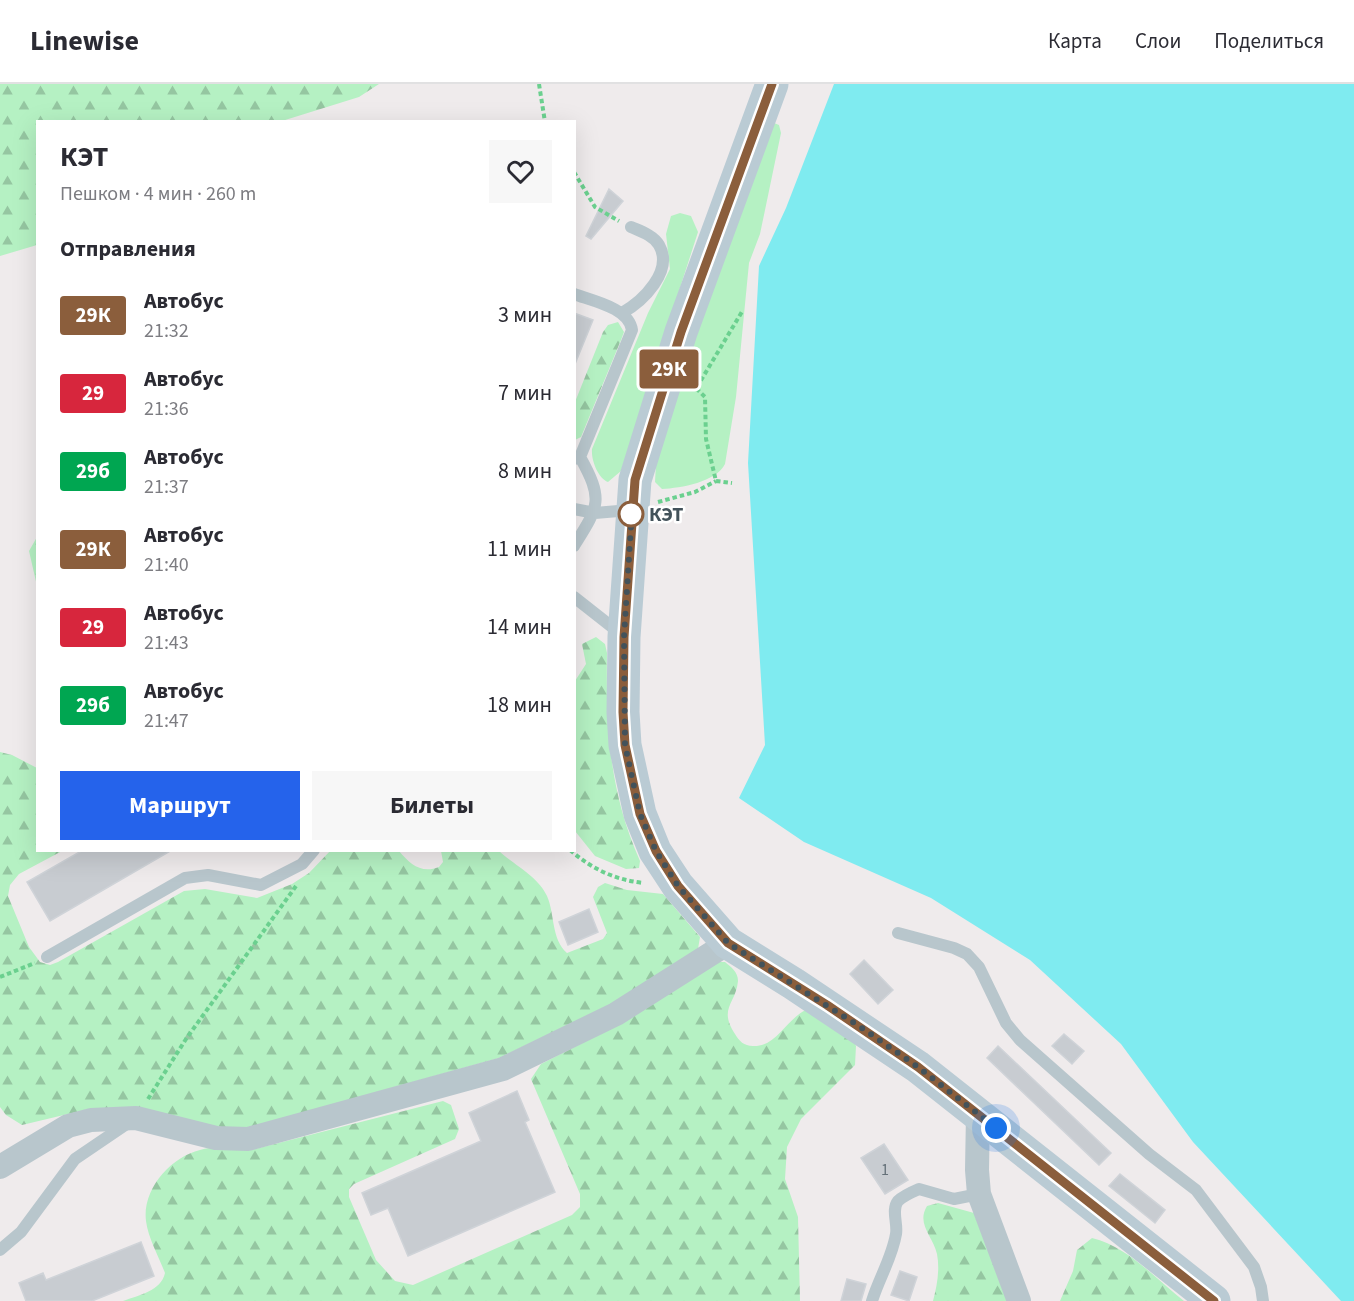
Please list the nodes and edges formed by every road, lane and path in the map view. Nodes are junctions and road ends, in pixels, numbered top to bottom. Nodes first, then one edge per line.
1 (539, 84) edge
2 (772, 84) edge
3 (545, 120) edge
4 (576, 175) edge
5 (631, 227) joint
6 (576, 295) edge
7 (743, 310) dead end
8 (622, 313) junction
9 (667, 375) junction
10 (697, 387) junction
11 (577, 458) edge
12 (716, 481) junction
13 (732, 483) dead end
14 (576, 509) edge
15 (632, 510) junction
16 (595, 513) junction
17 (576, 543) edge
18 (576, 599) edge
19 (624, 637) junction
20 (312, 852) edge
21 (572, 852) edge
22 (302, 864) junction
23 (678, 886) junction
24 (898, 933) dead end
25 (728, 943) junction
26 (47, 957) joint
27 (0, 977) edge
28 (978, 1114) junction
29 (136, 1118) junction
30 (0, 1167) edge
31 (979, 1194) junction
32 (0, 1250) edge
33 (872, 1301) edge
34 (1020, 1301) edge
35 (1214, 1301) edge
36 (1263, 1301) edge

1 - 3 path
2 - 9 main road
4 - 5 path
5 - 8 lane
6 - 8 lane
7 - 10 path
8 - 11 lane
9 - 10 path
9 - 15 main road
10 - 12 path
11 - 16 lane
12 - 13 path
12 - 15 path
14 - 16 lane
15 - 16 lane
15 - 19 main road
16 - 17 lane
18 - 19 lane
19 - 23 main road
20 - 22 lane
21 - 23 path
22 - 26 lane
22 - 29 path
23 - 25 main road
24 - 36 lane
25 - 28 main road
25 - 29 street
26 - 27 path
28 - 31 street
28 - 35 main road
29 - 30 street
29 - 32 lane
31 - 33 lane
31 - 34 street

